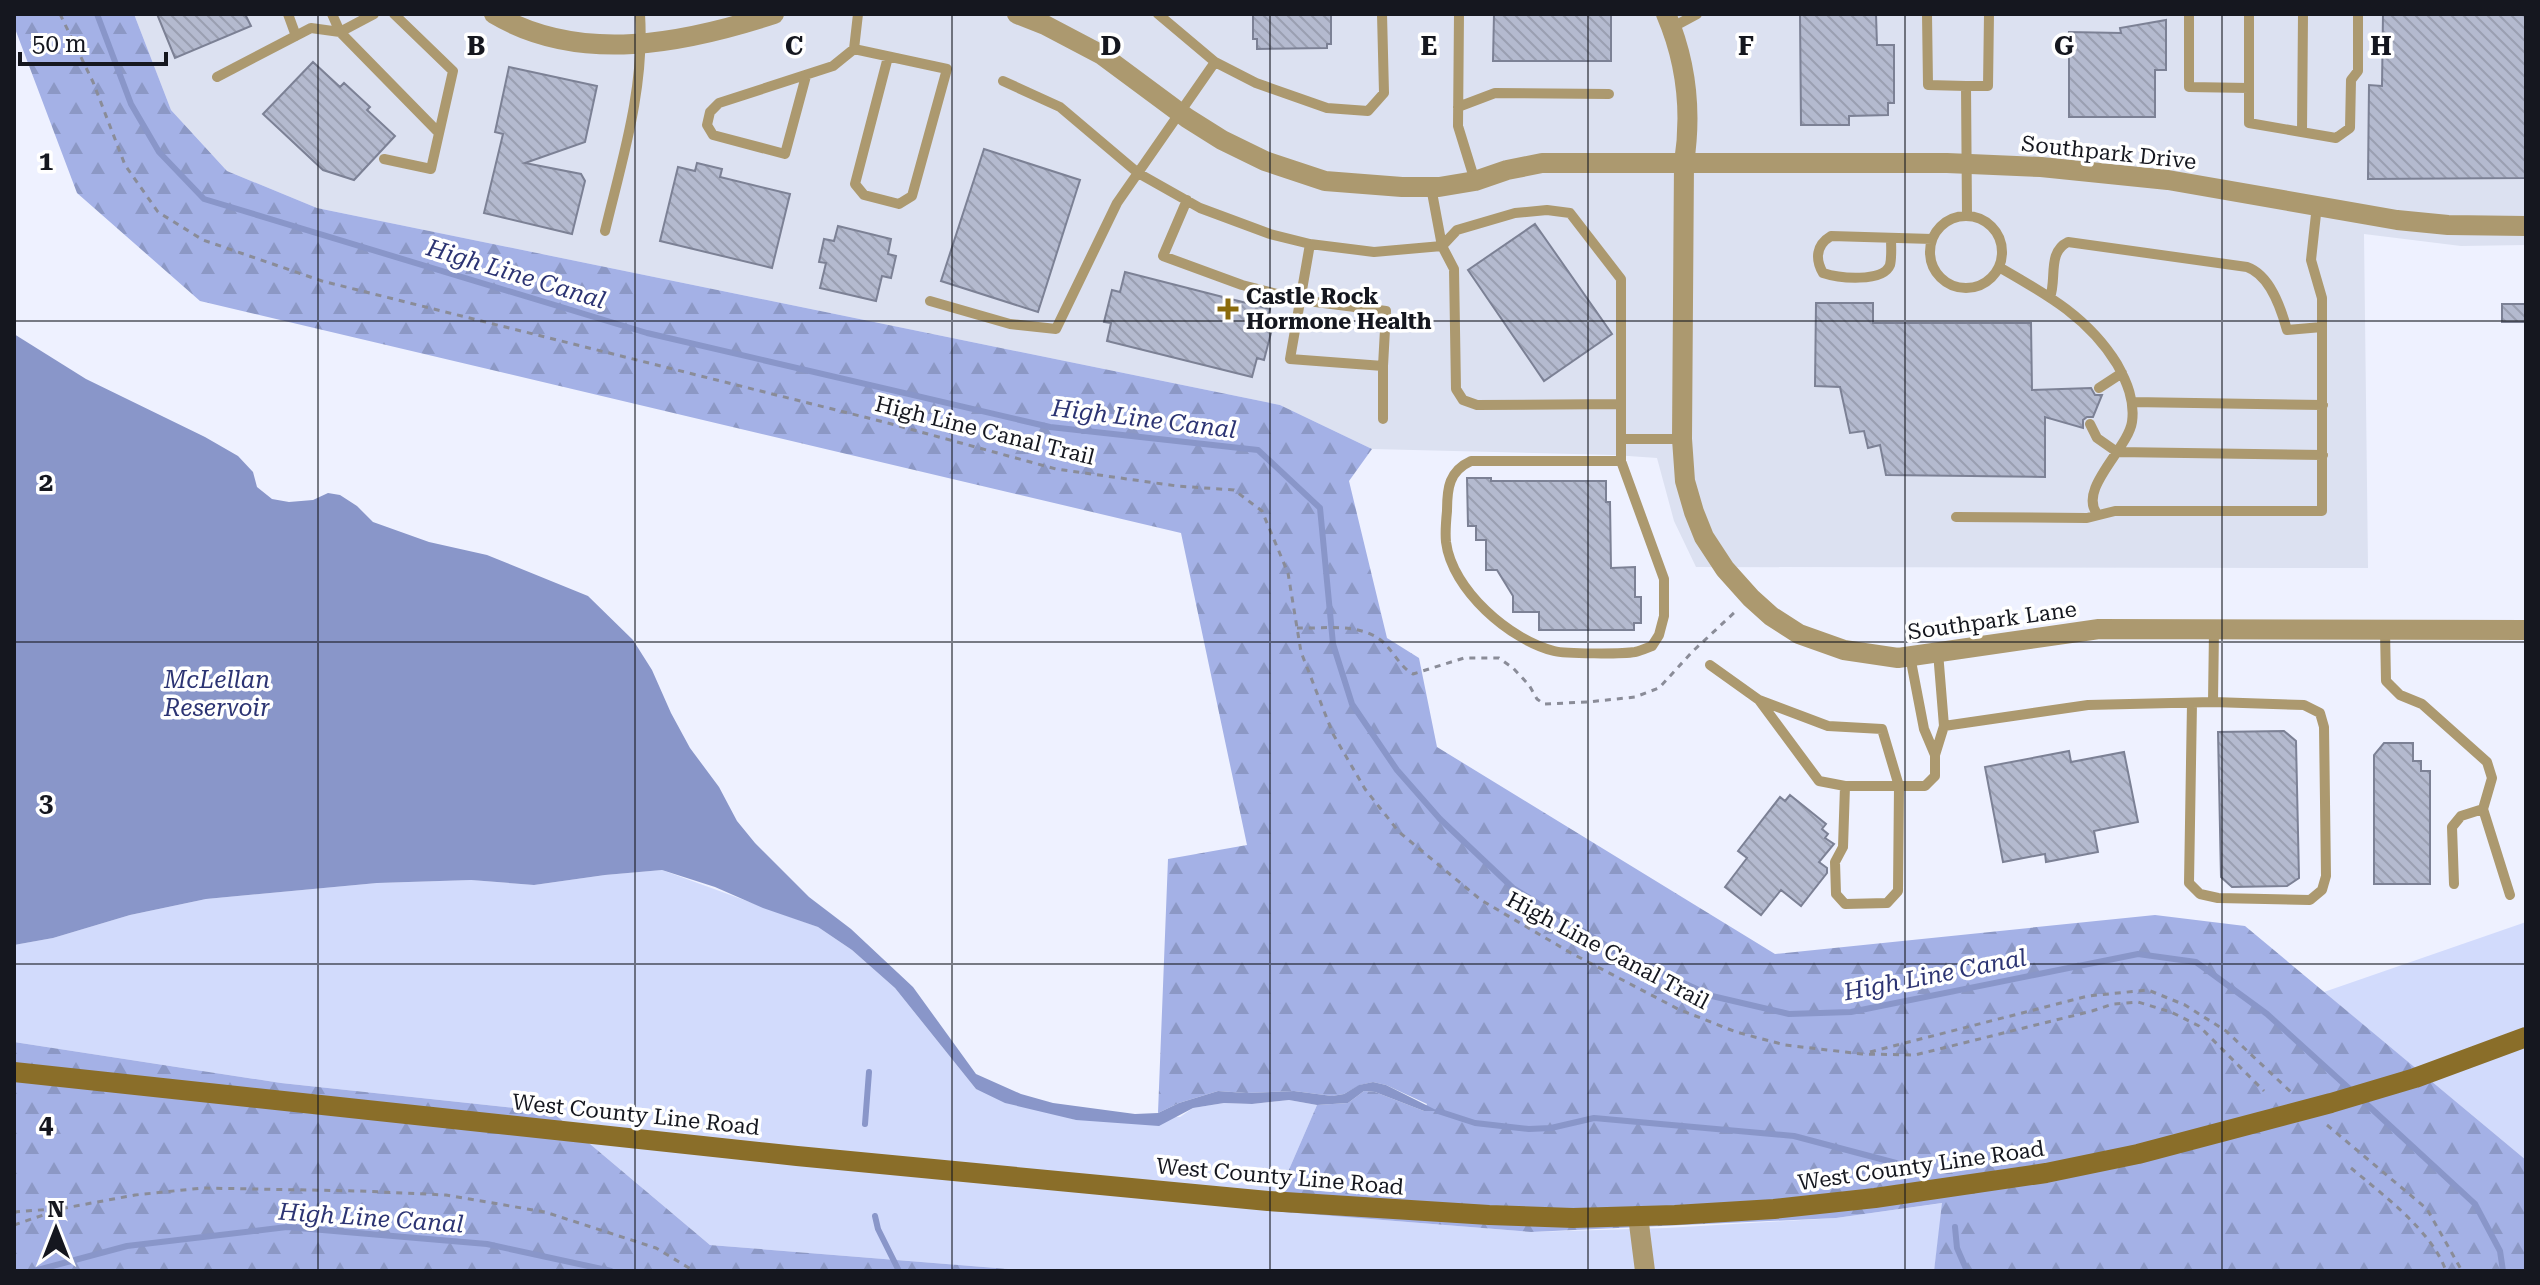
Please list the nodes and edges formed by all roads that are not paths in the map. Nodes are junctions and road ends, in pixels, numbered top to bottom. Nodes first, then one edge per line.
1 (288, 14) edge
2 (332, 14) edge
3 (374, 14) edge
4 (394, 14) edge
5 (494, 14) edge
6 (640, 14) edge
7 (774, 14) edge
8 (858, 14) edge
9 (1017, 14) edge
10 (1158, 14) edge
11 (1382, 14) edge
12 (1459, 14) edge
13 (1697, 14) edge
14 (1927, 14) edge
15 (1989, 14) edge
16 (2189, 14) edge
17 (2249, 14) edge
18 (2303, 14) edge
19 (2358, 14) edge
20 (1669, 21) edge
21 (340, 32) junction
22 (296, 36) junction
23 (642, 43) junction
24 (854, 49) junction
25 (888, 57) junction
26 (1215, 62) junction
27 (806, 76) junction
28 (217, 77) dead end
29 (1003, 81) dead end
30 (1966, 86) junction
31 (2249, 88) junction
32 (1609, 94) dead end
33 (1458, 107) junction
34 (1180, 114) junction
35 (2302, 132) junction
36 (439, 133) junction
37 (384, 159) dead end
38 (1684, 163) junction
39 (1968, 164) junction
40 (1138, 173) junction
41 (1475, 181) junction
42 (1431, 187) junction
43 (1187, 200) junction
44 (2317, 205) junction
45 (1967, 215) junction
46 (2526, 226) edge
47 (605, 231) dead end
48 (1891, 238) junction
49 (1932, 239) junction
50 (1310, 244) junction
51 (1442, 246) junction
52 (1999, 267) junction
53 (2050, 297) junction
54 (1300, 300) junction
55 (930, 301) dead end
56 (2322, 327) junction
57 (1383, 366) junction
58 (2122, 373) junction
59 (2099, 388) dead end
60 (2132, 402) junction
61 (1621, 404) junction
62 (2323, 405) junction
63 (1383, 419) dead end
64 (2090, 424) dead end
65 (1621, 439) junction
66 (1682, 439) junction
67 (2117, 452) junction
68 (2323, 455) junction
69 (1621, 461) junction
70 (2098, 515) junction
71 (1956, 517) dead end
72 (2214, 630) junction
73 (2385, 630) junction
74 (2526, 630) edge
75 (1938, 652) junction
76 (1910, 656) junction
77 (1710, 665) dead end
78 (1759, 700) junction
79 (2213, 702) junction
80 (2192, 703) junction
81 (1944, 726) junction
82 (1935, 755) junction
83 (1845, 786) junction
84 (1899, 786) junction
85 (2483, 809) junction
86 (2454, 884) dead end
87 (2510, 895) dead end
88 (2526, 1037) edge
89 (14, 1072) edge
90 (1638, 1216) junction
91 (1645, 1271) edge

1 - 22 lane
2 - 21 lane
3 - 21 lane
4 - 36 lane
5 - 23 street
6 - 23 lane
7 - 23 street
8 - 24 lane
9 - 34 street, Southpark Drive
10 - 26 lane
11 - 26 lane
12 - 33 lane
13 - 20 lane
14 - 30 lane
15 - 30 lane
16 - 31 lane
17 - 31 lane
18 - 35 lane
19 - 35 lane
20 - 38 street, Southpark Lane
21 - 22 lane
21 - 36 lane
22 - 28 lane
23 - 47 lane
24 - 25 lane
24 - 27 lane
25 - 25 lane
26 - 34 lane
27 - 27 lane
29 - 40 lane
30 - 39 lane
31 - 35 lane
32 - 33 lane
33 - 41 lane
34 - 40 lane
34 - 42 street, Southpark Drive
36 - 37 lane
38 - 39 street, Southpark Drive
38 - 41 street, Southpark Drive
38 - 66 street, Southpark Lane
39 - 44 street, Southpark Drive
39 - 45 lane
40 - 43 lane
40 - 55 lane
41 - 42 street, Southpark Drive
42 - 51 lane
43 - 50 lane
43 - 54 lane
44 - 46 street, Southpark Drive
44 - 56 lane
45 - 49 lane
45 - 52 lane
48 - 48 lane
48 - 49 lane
49 - 52 lane
50 - 51 lane
50 - 54 lane
51 - 61 lane
51 - 61 lane
52 - 53 lane
53 - 56 lane
53 - 58 lane
54 - 57 lane
54 - 57 lane
56 - 62 lane
57 - 63 lane
58 - 59 lane
58 - 60 lane
60 - 62 lane
60 - 67 lane
61 - 65 lane
62 - 68 lane
64 - 67 lane
65 - 66 lane
65 - 69 lane
66 - 76 street, Southpark Lane
67 - 68 lane
67 - 70 lane
68 - 70 lane
69 - 69 lane
70 - 71 lane
72 - 73 street, Southpark Lane
72 - 75 street, Southpark Lane
72 - 79 lane
73 - 74 street, Southpark Lane
73 - 85 lane
75 - 76 street, Southpark Lane
75 - 81 lane
76 - 82 lane
77 - 78 lane
78 - 83 lane
78 - 84 lane
79 - 80 lane
79 - 80 lane
80 - 81 lane
81 - 82 lane
82 - 84 lane
83 - 84 lane
83 - 84 lane
85 - 86 lane
85 - 87 lane
88 - 90 main road, West County Line Road
89 - 90 main road, West County Line Road
90 - 91 street

